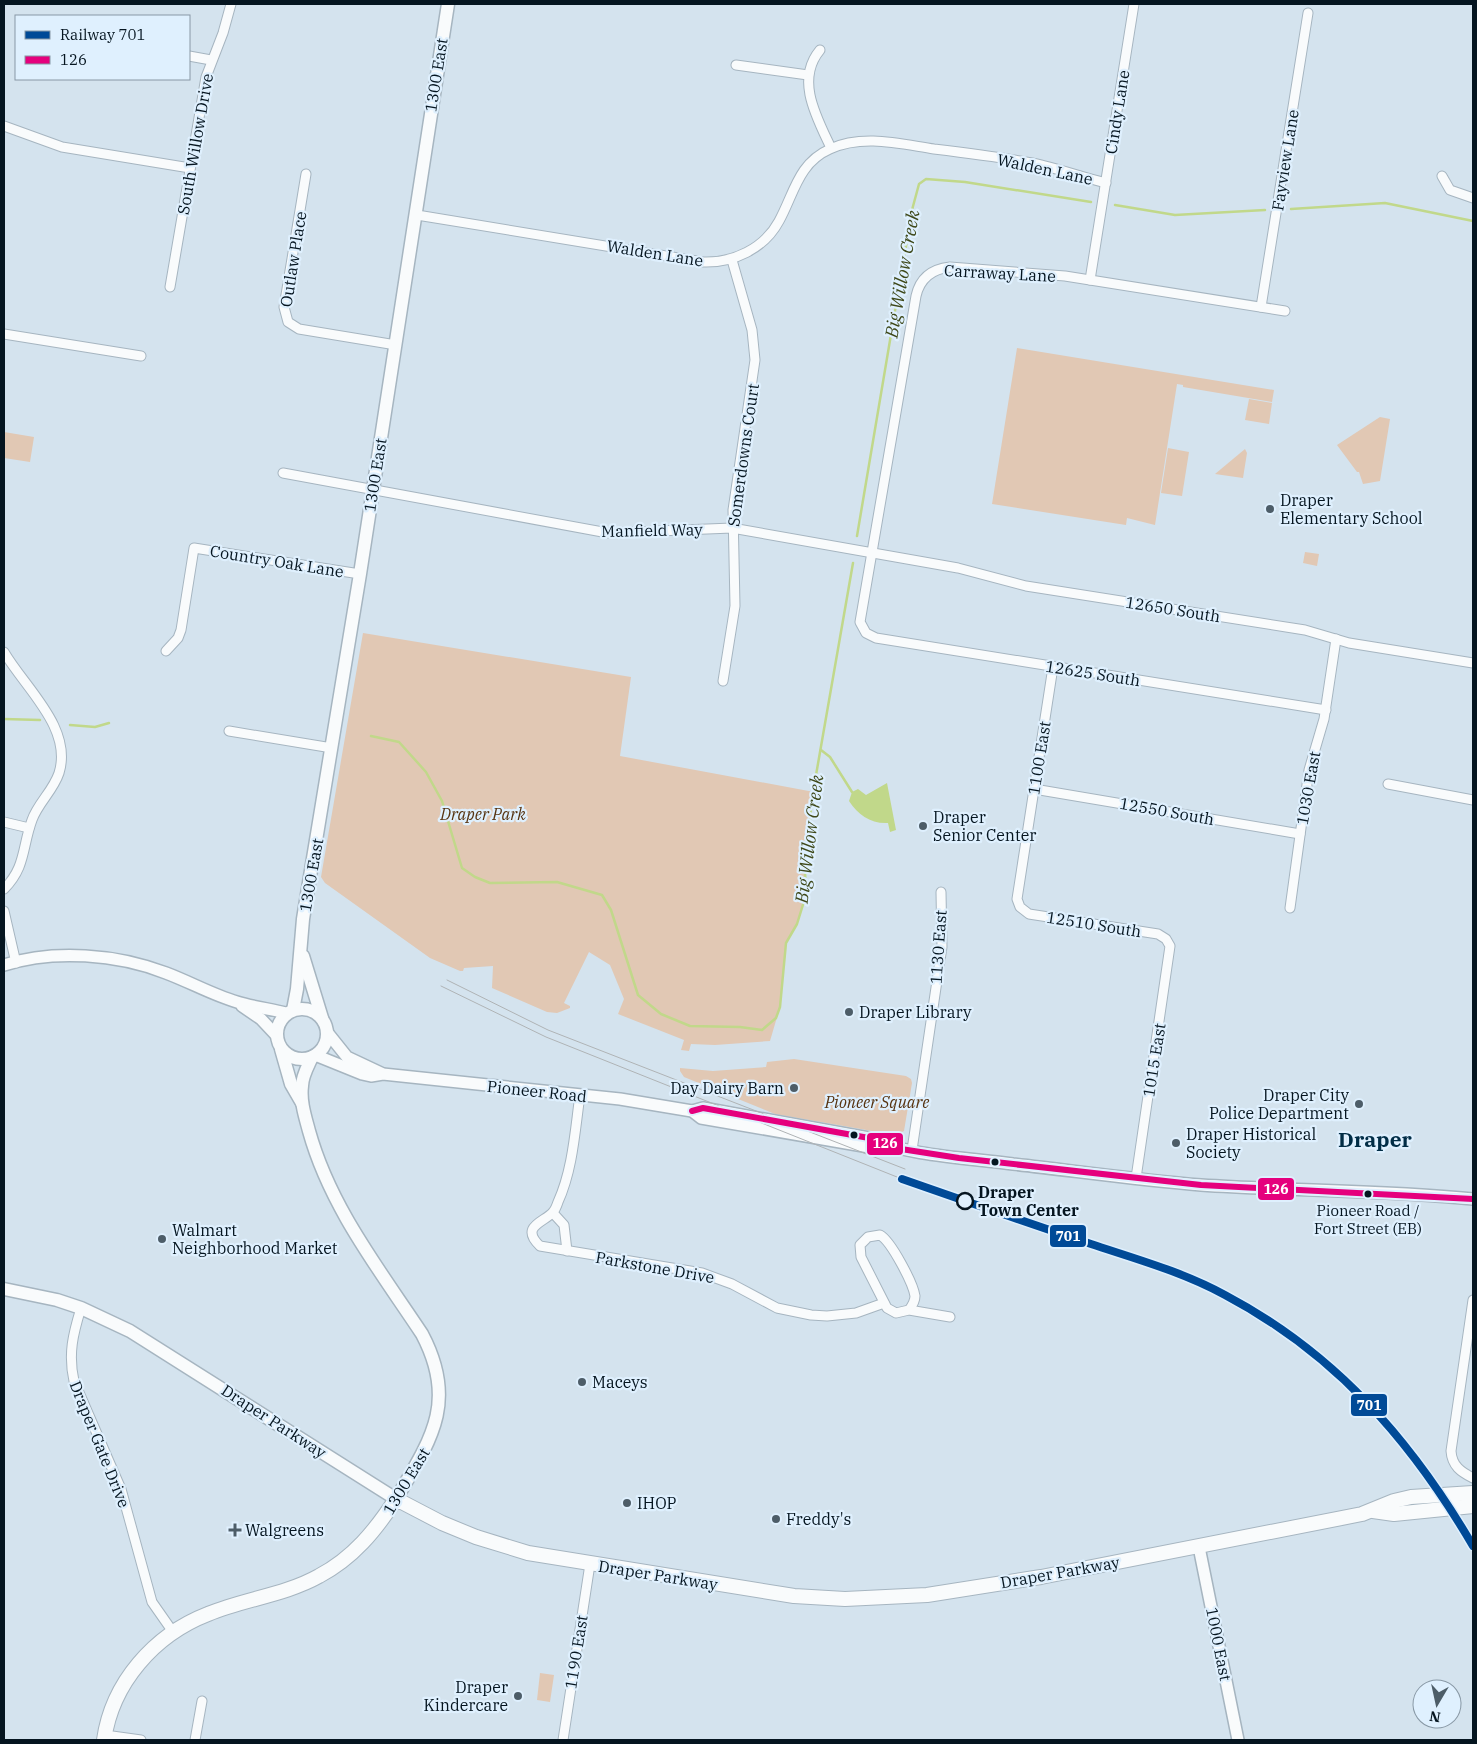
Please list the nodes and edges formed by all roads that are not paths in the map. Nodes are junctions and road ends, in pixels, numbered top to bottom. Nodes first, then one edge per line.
1 (231, 4) edge
2 (448, 4) edge
3 (1134, 4) edge
4 (1308, 13) dead end
5 (820, 50) dead end
6 (190, 56) edge
7 (211, 60) junction
8 (736, 65) dead end
9 (808, 75) junction
10 (4, 126) edge
11 (831, 148) junction
12 (190, 168) junction
13 (306, 174) dead end
14 (1442, 176) dead end
15 (1106, 182) junction
16 (1473, 198) edge
17 (417, 215) junction
18 (732, 260) junction
19 (1090, 280) junction
20 (170, 287) dead end
21 (1261, 307) junction
22 (1285, 311) dead end
23 (4, 334) edge
24 (396, 345) junction
25 (141, 356) dead end
26 (283, 473) dead end
27 (373, 489) junction
28 (732, 528) junction
29 (872, 552) junction
30 (360, 574) junction
31 (863, 630) joint
32 (1336, 639) junction
33 (166, 651) dead end
34 (4, 652) edge
35 (1473, 663) edge
36 (1054, 667) junction
37 (723, 681) dead end
38 (1326, 710) junction
39 (228, 730) dead end
40 (332, 748) junction
41 (1388, 784) dead end
42 (1034, 789) junction
43 (1473, 800) edge
44 (4, 822) edge
45 (30, 828) junction
46 (1300, 834) junction
47 (4, 889) edge
48 (941, 892) dead end
49 (1020, 907) joint
50 (1290, 908) dead end
51 (4, 911) edge
52 (1168, 942) joint
53 (300, 946) junction
54 (16, 963) junction
55 (4, 965) edge
56 (236, 1002) junction
57 (289, 1012) junction
58 (322, 1019) junction
59 (327, 1032) junction
60 (276, 1035) junction
61 (281, 1049) junction
62 (314, 1056) junction
63 (383, 1074) junction
64 (580, 1095) junction
65 (302, 1103) junction
66 (912, 1150) junction
67 (1136, 1178) junction
68 (1473, 1199) edge
69 (553, 1213) junction
70 (567, 1251) junction
71 (4, 1289) edge
72 (1473, 1300) edge
73 (884, 1303) junction
74 (81, 1308) junction
75 (909, 1310) junction
76 (950, 1317) dead end
77 (1473, 1478) edge
78 (1473, 1493) edge
79 (396, 1499) junction
80 (1473, 1506) edge
81 (1373, 1511) junction
82 (1198, 1547) junction
83 (590, 1564) junction
84 (173, 1632) junction
85 (202, 1700) dead end
86 (105, 1737) edge
87 (141, 1740) edge
88 (195, 1740) edge
89 (563, 1740) edge
90 (1238, 1740) edge

1 - 7 street, South Willow Drive
2 - 17 main road, 1300 East
3 - 15 street, Cindy Lane
4 - 21 street, Fayview Lane
5 - 9 street
6 - 7 street
7 - 12 street, South Willow Drive
8 - 9 street
9 - 11 street
10 - 12 street
11 - 15 street, Walden Lane
11 - 18 street, Walden Lane
12 - 20 street, South Willow Drive
13 - 24 street, Outlaw Place
14 - 16 street
15 - 19 street, Cindy Lane
17 - 18 street, Walden Lane
17 - 24 main road, 1300 East
18 - 28 street, Somerdowns Court
19 - 21 street, Carraway Lane
19 - 29 street, Carraway Lane
21 - 22 street, Carraway Lane
23 - 25 street
24 - 27 main road, 1300 East
26 - 27 street, Manfield Way
27 - 28 street, Manfield Way
27 - 30 main road, 1300 East
28 - 29 street, Manfield Way
28 - 37 street, Somerdowns Court
29 - 31 street, Carraway Lane
29 - 32 street, 12650 South
30 - 33 street, Country Oak Lane
30 - 40 main road, 1300 East
31 - 36 street, 12625 South
32 - 35 street, 12650 South
32 - 38 street, 1030 East
34 - 45 street
36 - 38 street, 12625 South
36 - 42 street, 1100 East
38 - 46 street, 1030 East
39 - 40 street
40 - 53 main road, 1300 East
41 - 43 street
42 - 46 street, 12550 South
42 - 49 street, 1100 East
44 - 45 street
45 - 47 street
46 - 50 street, 1030 East
48 - 66 street, 1130 East
49 - 52 street, 12510 South
51 - 54 street
52 - 67 street, 1015 East
53 - 57 main road, 1300 East
53 - 58 main road, 1300 East
54 - 55 street
54 - 56 street
56 - 57 street
56 - 60 street
57 - 58 main road
57 - 60 main road
58 - 59 main road
59 - 62 main road
59 - 63 street, Pioneer Road
60 - 61 main road
61 - 62 main road
61 - 65 main road, 1300 East
62 - 63 street, Pioneer Road
62 - 65 main road, 1300 East
63 - 64 street, Pioneer Road
64 - 66 street, Pioneer Road
64 - 69 street
65 - 79 main road, 1300 East
66 - 67 street, Pioneer Road
67 - 68 street, Pioneer Road
69 - 70 street
69 - 70 street, Parkstone Drive
70 - 73 street, Parkstone Drive
71 - 74 main road, Draper Parkway
72 - 77 street
73 - 75 street
73 - 75 street
74 - 79 main road, Draper Parkway
74 - 84 street, Draper Gate Drive
75 - 76 street
78 - 81 main road, Draper Parkway
79 - 83 main road, Draper Parkway
79 - 84 main road, 1300 East
80 - 81 main road, Draper Parkway
81 - 82 main road, Draper Parkway
82 - 83 main road, Draper Parkway
82 - 90 street, 1000 East
83 - 89 street, 1190 East
84 - 86 main road, 1300 East
85 - 88 street
86 - 87 street

